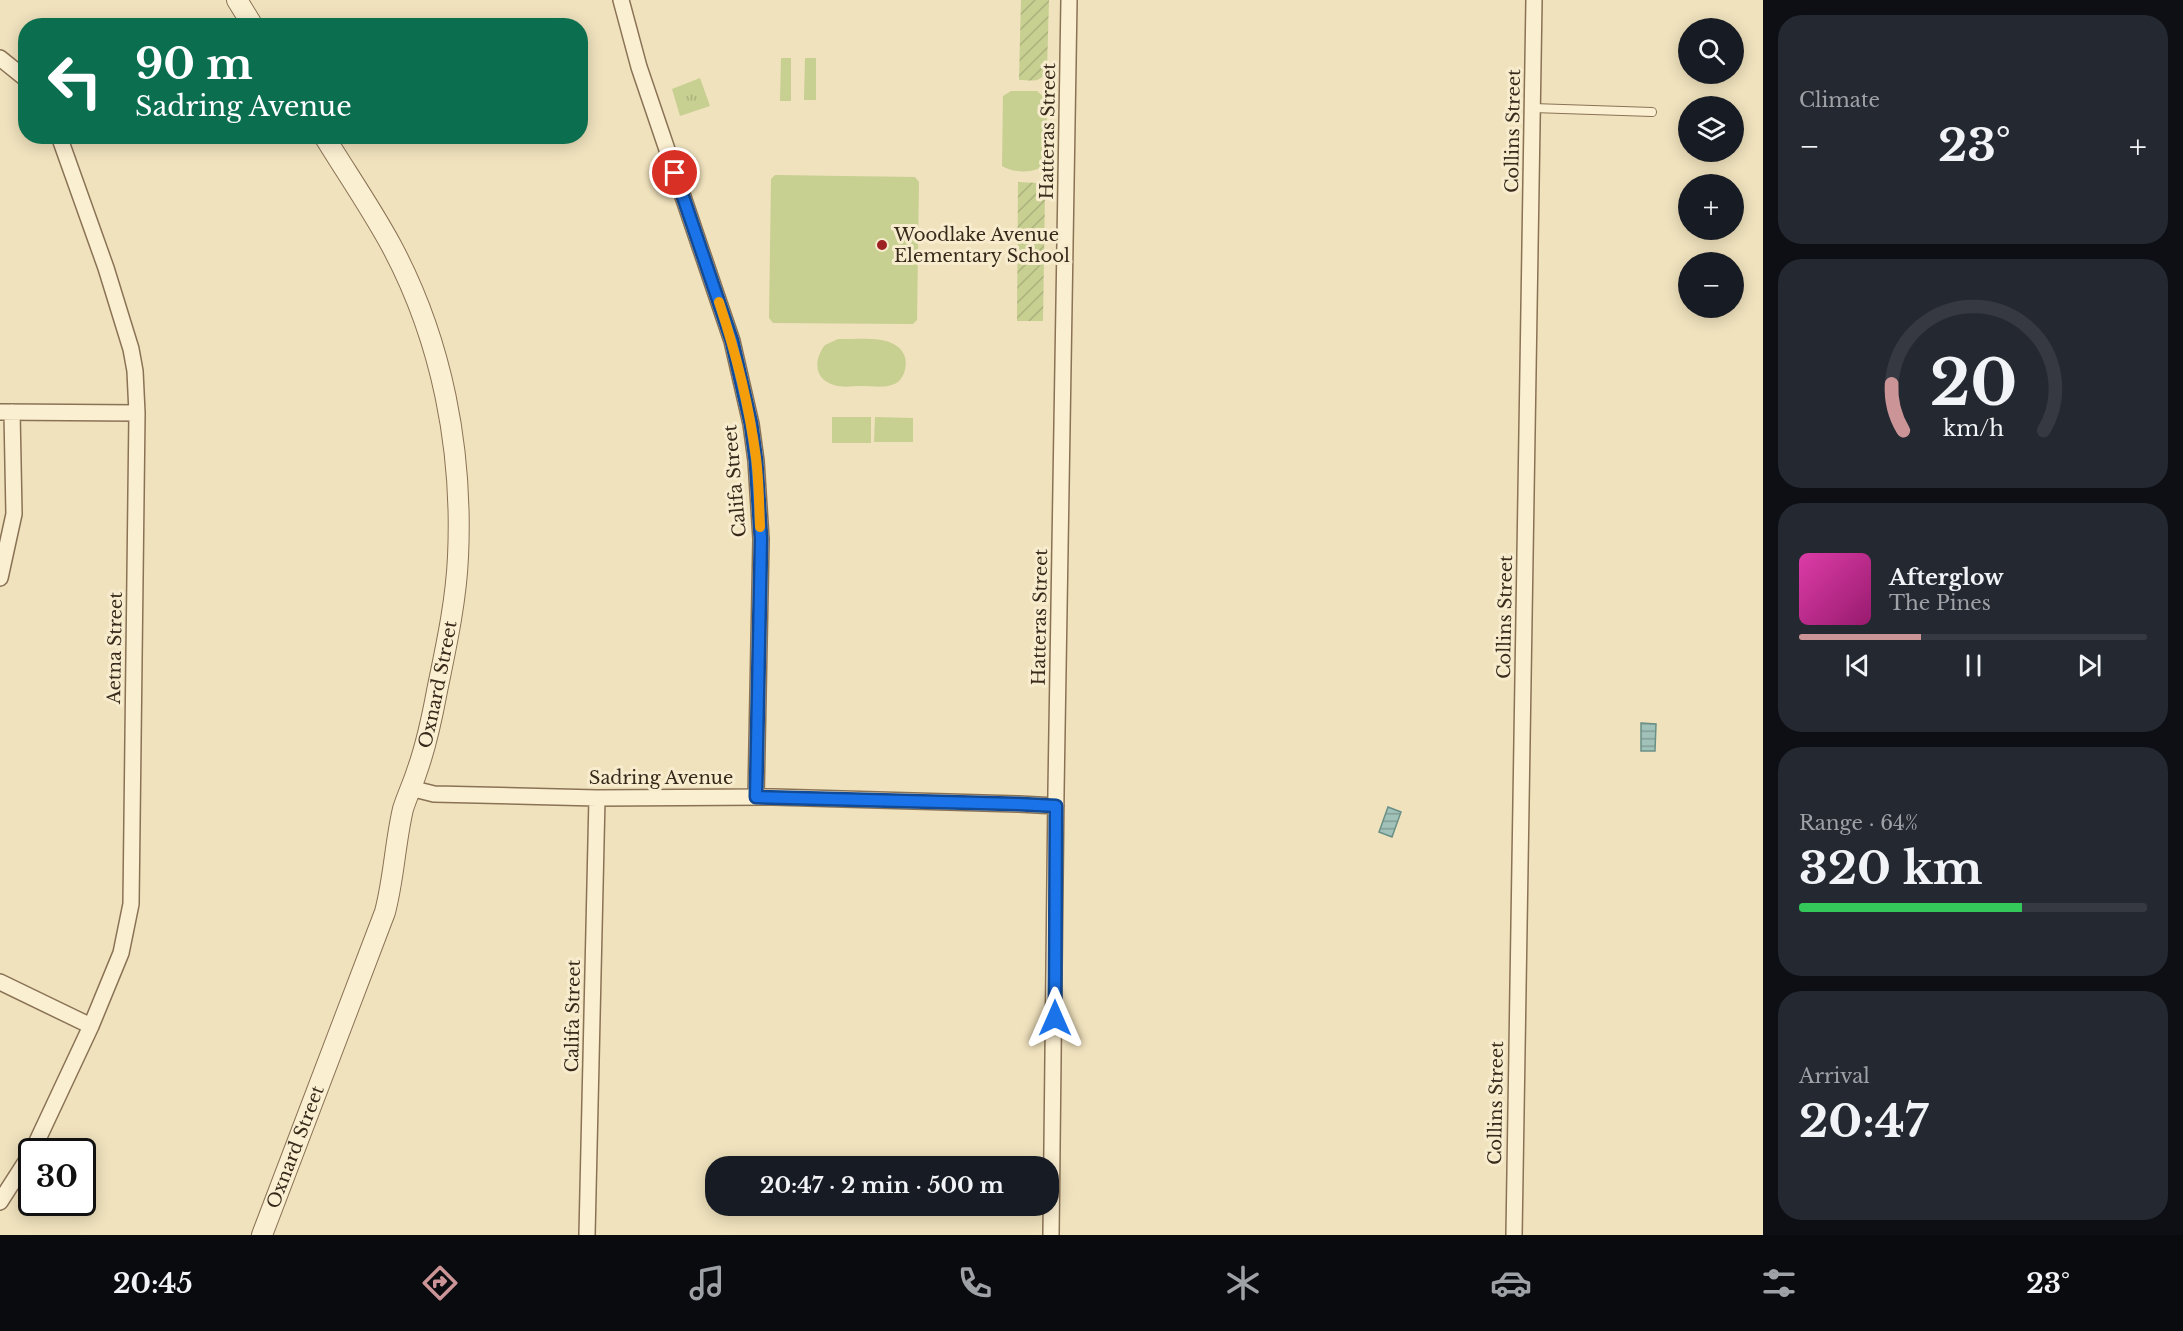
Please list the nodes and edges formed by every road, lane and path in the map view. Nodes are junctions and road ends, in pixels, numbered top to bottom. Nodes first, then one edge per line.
1 (237, 0) edge
2 (621, 0) edge
3 (1069, 0) edge
4 (1534, 0) edge
5 (248, 18) edge
6 (0, 58) edge
7 (18, 73) edge
8 (1533, 108) junction
9 (1652, 112) dead end
10 (62, 144) edge
11 (329, 144) edge
12 (6, 412) edge
13 (137, 413) junction
14 (0, 578) edge
15 (410, 788) junction
16 (756, 797) junction
17 (597, 798) junction
18 (1056, 806) junction
19 (0, 982) edge
20 (91, 1026) junction
21 (39, 1138) edge
22 (18, 1174) edge
23 (0, 1202) edge
24 (262, 1235) edge
25 (587, 1235) edge
26 (1051, 1235) edge
27 (1514, 1235) edge

1 - 5 street
2 - 16 street, Califa Street
3 - 18 street, Hatteras Street
4 - 8 street, Collins Street
6 - 7 street
8 - 9 lane
8 - 27 street, Collins Street
10 - 13 street, Aetna Street
11 - 15 street, Oxnard Street
12 - 13 street
12 - 14 street
13 - 20 street, Aetna Street
15 - 17 street, Sadring Avenue
15 - 24 street, Oxnard Street
16 - 17 street, Sadring Avenue
16 - 18 street, Sadring Avenue
17 - 25 street, Califa Street
18 - 26 street, Hatteras Street
19 - 20 street
20 - 21 street, Aetna Street
22 - 23 street, Aetna Street

